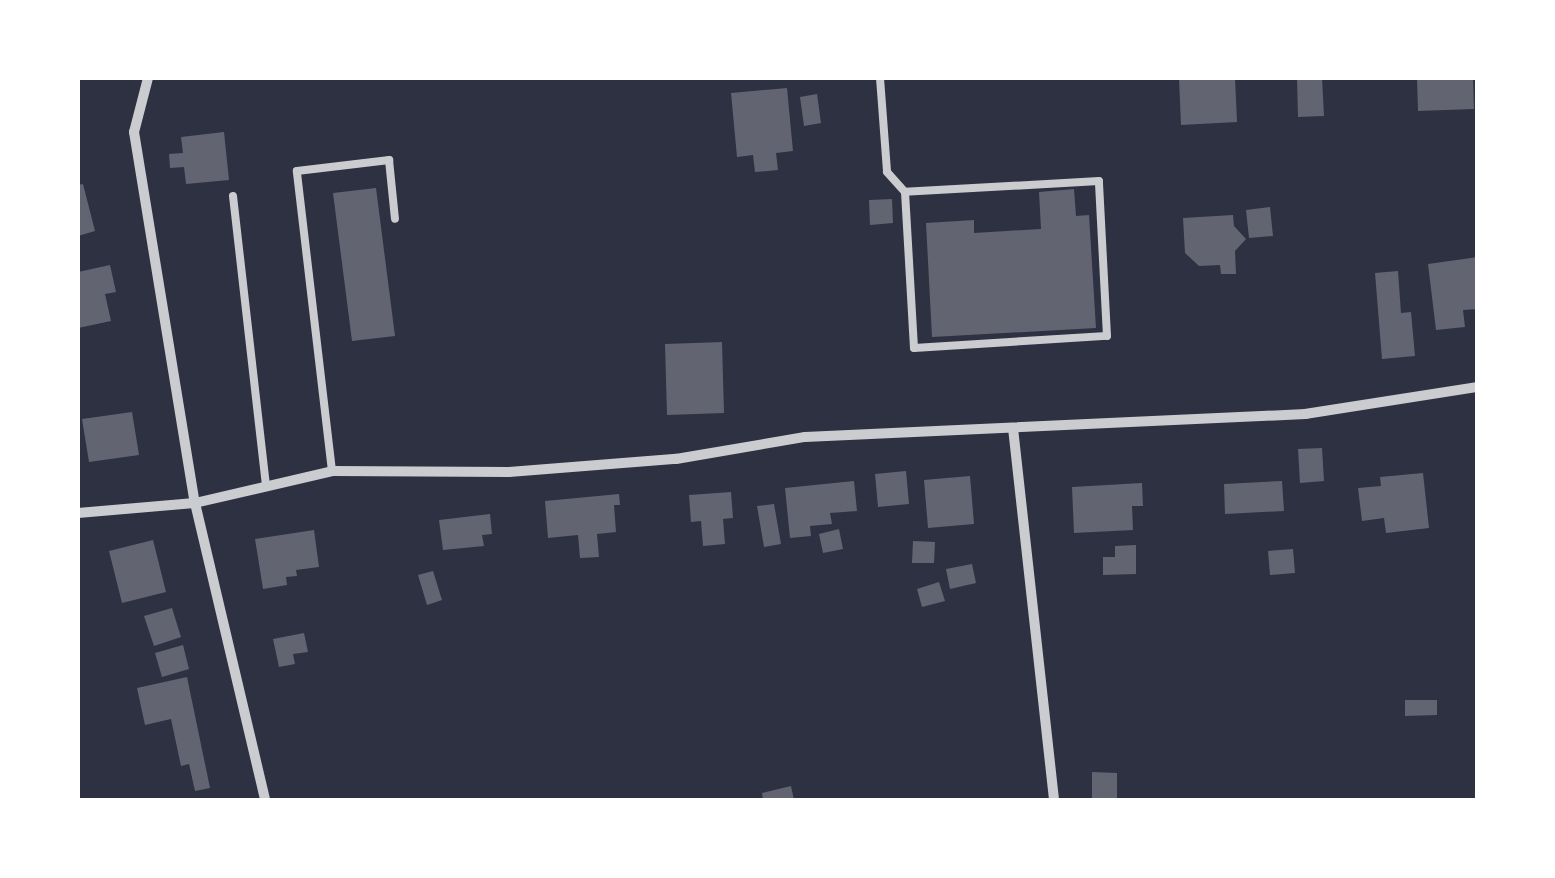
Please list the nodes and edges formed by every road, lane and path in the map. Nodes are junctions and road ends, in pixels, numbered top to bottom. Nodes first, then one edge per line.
1 (148, 78) edge
2 (880, 78) edge
3 (904, 192) junction
4 (233, 196) dead end
5 (395, 220) dead end
6 (1478, 387) edge
7 (1013, 428) junction
8 (332, 471) junction
9 (266, 486) junction
10 (196, 503) junction
11 (78, 513) edge
12 (265, 800) edge
13 (1054, 800) edge

1 - 10 street
2 - 3 lane
3 - 3 lane
4 - 9 lane
5 - 8 lane
6 - 7 street
7 - 8 street
7 - 13 street
8 - 9 street
9 - 10 street
10 - 11 street
10 - 12 street

